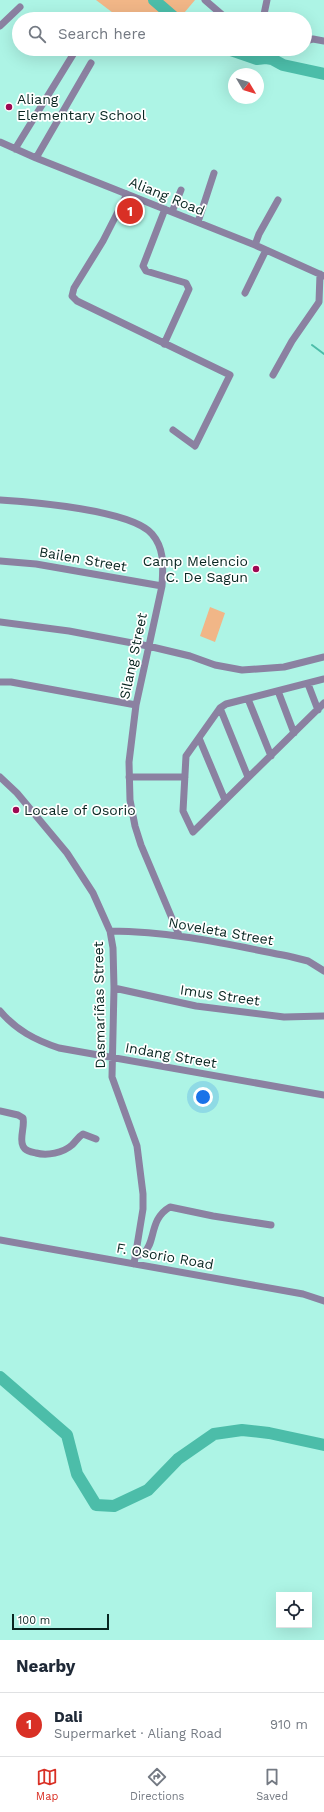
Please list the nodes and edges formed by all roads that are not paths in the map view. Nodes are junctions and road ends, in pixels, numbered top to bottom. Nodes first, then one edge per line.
1 (205, 0) edge
2 (267, 0) edge
3 (20, 7) dead end
4 (15, 12) edge
5 (219, 12) edge
6 (264, 12) edge
7 (12, 15) edge
8 (0, 26) edge
9 (312, 39) edge
10 (324, 41) edge
11 (72, 56) edge
12 (91, 63) dead end
13 (0, 142) edge
14 (15, 149) junction
15 (36, 158) junction
16 (214, 173) dead end
17 (181, 190) dead end
18 (127, 194) junction
19 (278, 200) dead end
20 (169, 210) junction
21 (198, 222) junction
22 (255, 245) junction
23 (266, 250) junction
24 (322, 275) edge
25 (245, 293) dead end
26 (164, 344) junction
27 (273, 375) dead end
28 (173, 430) dead end
29 (0, 500) edge
30 (0, 561) edge
31 (162, 586) junction
32 (0, 622) edge
33 (148, 646) junction
34 (324, 657) edge
35 (324, 680) edge
36 (0, 682) edge
37 (308, 684) junction
38 (278, 691) junction
39 (248, 699) junction
40 (324, 703) edge
41 (136, 705) junction
42 (220, 708) junction
43 (318, 710) junction
44 (294, 733) junction
45 (199, 738) junction
46 (271, 756) junction
47 (129, 777) junction
48 (185, 777) junction
49 (248, 777) junction
50 (0, 778) edge
51 (225, 800) junction
52 (110, 931) junction
53 (180, 935) junction
54 (324, 971) edge
55 (114, 988) junction
56 (0, 1011) edge
57 (324, 1016) edge
58 (114, 1058) junction
59 (324, 1095) edge
60 (0, 1111) edge
61 (96, 1139) dead end
62 (271, 1225) dead end
63 (0, 1240) edge
64 (135, 1260) junction
65 (324, 1301) edge

1 - 5 street
2 - 6 street
3 - 4 street
7 - 8 street
9 - 10 street
11 - 14 street
12 - 15 street
13 - 14 street, Aliang Road
14 - 15 street, Aliang Road
15 - 18 street, Aliang Road
16 - 21 street
17 - 20 street
18 - 20 street, Aliang Road
18 - 26 street
19 - 22 street
20 - 21 street, Aliang Road
20 - 26 street
21 - 22 street, Aliang Road
22 - 23 street, Aliang Road
23 - 24 street, Aliang Road
23 - 25 street
24 - 27 street
26 - 28 street
29 - 31 street, Silang Street
30 - 31 street, Bailen Street
31 - 33 street, Silang Street
32 - 33 street
33 - 34 street
33 - 41 street, Silang Street
35 - 37 street
36 - 41 street
37 - 38 street
37 - 43 street
38 - 39 street
38 - 44 street
39 - 42 street
39 - 46 street
40 - 43 street
41 - 47 street, Silang Street
42 - 45 street
42 - 49 street
43 - 44 street
44 - 46 street
45 - 48 street
45 - 51 street
46 - 49 street
47 - 48 street
47 - 53 street, Silang Street
48 - 51 street
49 - 51 street
50 - 52 street, Dasmariñas Street
52 - 53 street, Noveleta Street
52 - 55 street, Dasmariñas Street
53 - 54 street, Noveleta Street
55 - 57 street, Imus Street
55 - 58 street, Dasmariñas Street
56 - 58 street, Indang Street
58 - 59 street, Indang Street
58 - 64 street, Dasmariñas Street
60 - 61 street
62 - 64 street
63 - 64 street, F. Osorio Road
64 - 65 street, F. Osorio Road

